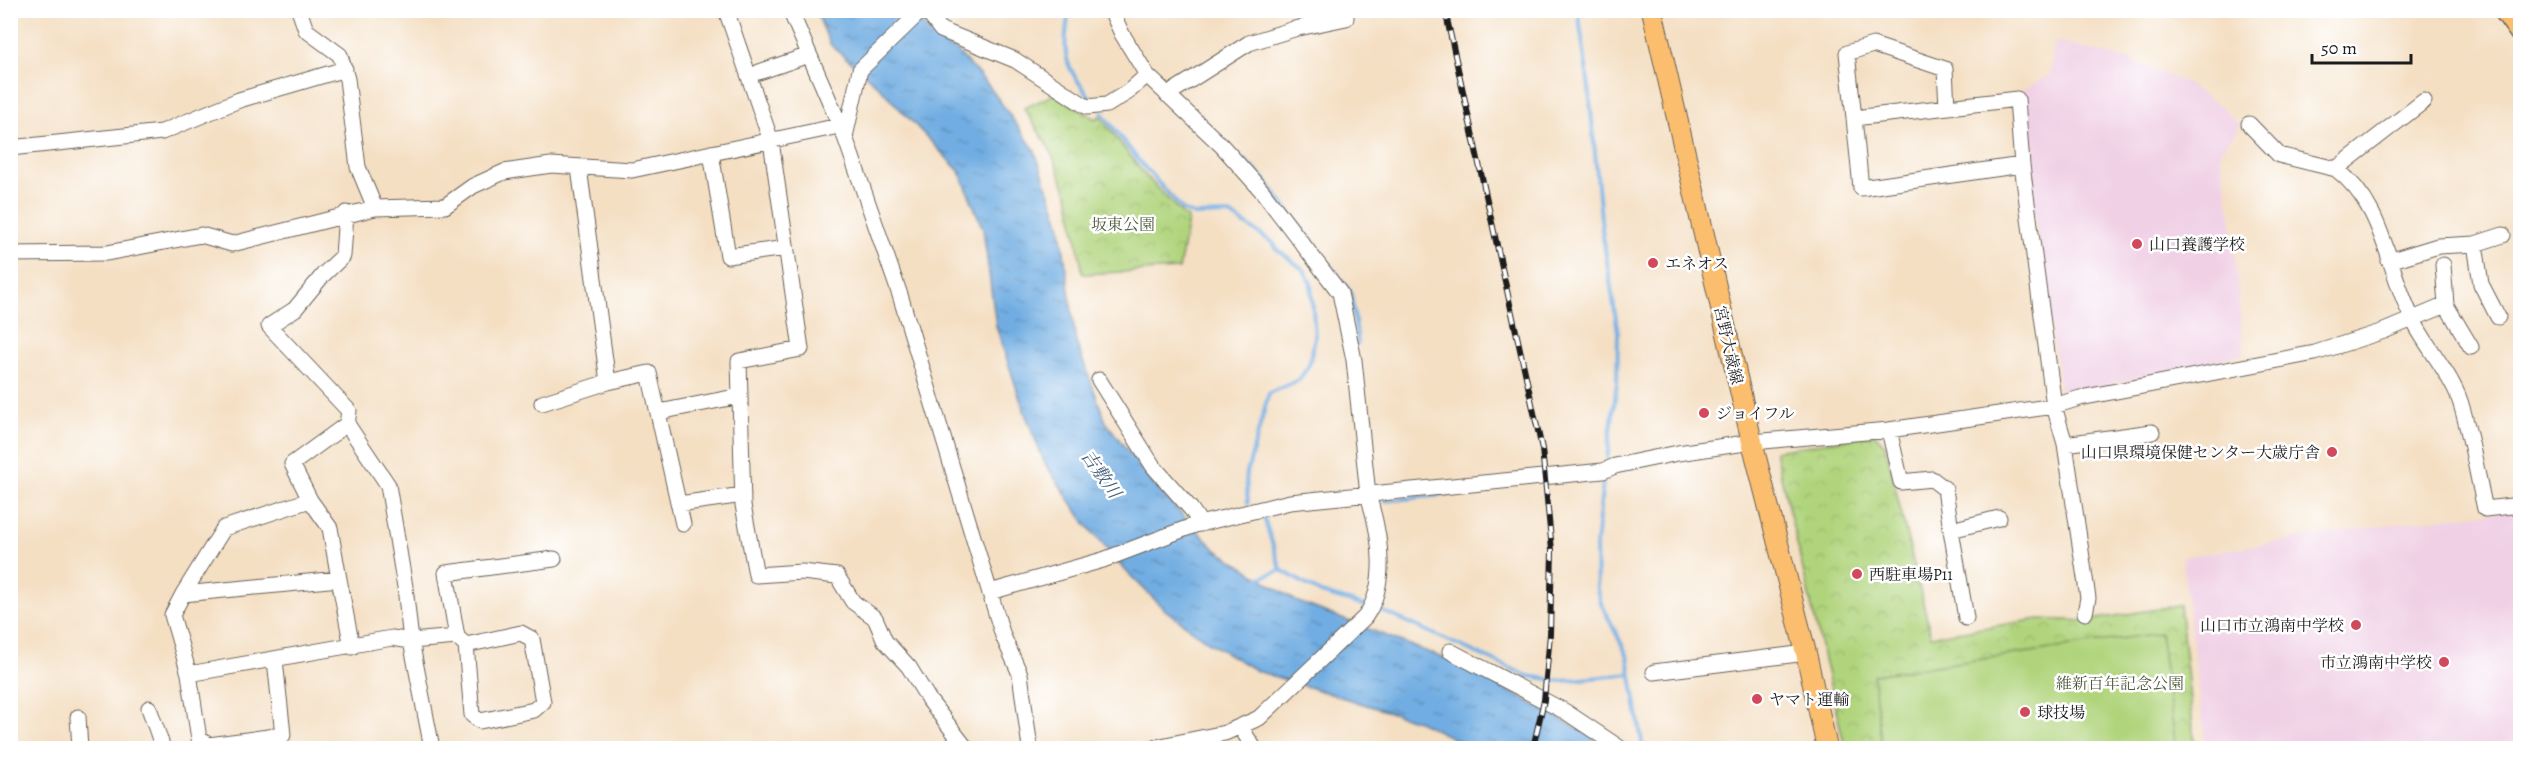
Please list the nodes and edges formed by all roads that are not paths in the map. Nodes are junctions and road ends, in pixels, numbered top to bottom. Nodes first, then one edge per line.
1 (299, 10) edge
2 (726, 10) edge
3 (790, 10) edge
4 (1111, 10) edge
5 (1346, 10) edge
6 (1652, 10) edge
7 (2505, 10) edge
8 (923, 12) edge
9 (2520, 31) edge
10 (809, 55) junction
11 (345, 69) junction
12 (759, 72) dead end
13 (1147, 75) junction
14 (1167, 95) junction
15 (2424, 101) dead end
16 (1947, 107) junction
17 (1854, 118) junction
18 (2249, 124) dead end
19 (842, 132) junction
20 (771, 141) junction
21 (10, 148) edge
22 (711, 153) junction
23 (2022, 165) junction
24 (579, 168) junction
25 (2336, 169) junction
26 (375, 208) junction
27 (346, 213) junction
28 (2503, 235) dead end
29 (2475, 244) junction
30 (786, 248) junction
31 (10, 254) edge
32 (2389, 261) junction
33 (2443, 265) dead end
34 (2446, 305) junction
35 (2498, 317) dead end
36 (2412, 319) junction
37 (2471, 346) dead end
38 (1099, 380) dead end
39 (608, 382) junction
40 (740, 396) junction
41 (543, 403) dead end
42 (2054, 406) junction
43 (659, 412) junction
44 (347, 424) junction
45 (1889, 430) junction
46 (2152, 432) dead end
47 (1752, 442) junction
48 (2065, 444) junction
49 (743, 495) junction
50 (1368, 495) junction
51 (310, 500) junction
52 (679, 504) junction
53 (2520, 505) edge
54 (1999, 518) dead end
55 (683, 524) dead end
56 (1198, 525) junction
57 (1951, 530) junction
58 (554, 560) dead end
59 (339, 579) junction
60 (990, 592) junction
61 (183, 594) junction
62 (2085, 613) dead end
63 (1966, 618) dead end
64 (411, 641) junction
65 (461, 641) junction
66 (352, 647) junction
67 (1450, 651) dead end
68 (1806, 653) junction
69 (275, 660) junction
70 (1654, 672) dead end
71 (189, 674) junction
72 (149, 708) dead end
73 (78, 717) dead end
74 (1241, 728) junction
75 (284, 742) edge
76 (80, 748) edge
77 (163, 748) edge
78 (432, 748) edge
79 (966, 748) edge
80 (1030, 748) edge
81 (1151, 748) edge
82 (1254, 748) edge
83 (1620, 748) edge
84 (1827, 748) edge

1 - 11 street
2 - 20 street
3 - 10 street
4 - 13 street
5 - 14 street
6 - 47 main road, 宮野大歳線
7 - 9 highway
8 - 13 street
8 - 19 street
10 - 12 street
10 - 19 street
11 - 21 street
11 - 26 street
13 - 14 street
14 - 50 street
15 - 25 street
16 - 17 street
16 - 17 street
16 - 23 street
17 - 23 street
18 - 25 street
19 - 20 street
19 - 60 street
20 - 22 street
20 - 30 street
22 - 24 street
22 - 30 street
23 - 42 street
24 - 26 street
24 - 39 street
25 - 32 street
26 - 27 street
27 - 31 street
27 - 44 street
28 - 29 street
29 - 32 street
29 - 35 street
30 - 40 street
32 - 36 street
33 - 34 street
34 - 36 street
34 - 37 street
36 - 42 street
36 - 53 street
38 - 56 street
39 - 41 street
39 - 43 street
40 - 43 street
40 - 49 street
42 - 45 street
42 - 48 street
43 - 52 street
44 - 51 street
44 - 64 street
45 - 47 street
45 - 57 street
46 - 48 street
47 - 50 street
47 - 68 main road, 宮野大歳線
48 - 62 street
49 - 52 street
49 - 79 street
50 - 56 street
50 - 74 street
51 - 59 street
51 - 61 street
52 - 55 street
54 - 57 street
56 - 60 street
57 - 63 street
58 - 65 street
59 - 61 street
59 - 66 street
60 - 80 street
61 - 71 street
64 - 65 street
64 - 66 street
64 - 78 street
65 - 65 street
66 - 69 street
67 - 83 street
68 - 70 street
68 - 84 main road, 宮野大歳線
69 - 71 street
69 - 75 street
71 - 75 street
72 - 77 street
73 - 76 street
74 - 81 street
74 - 82 street

